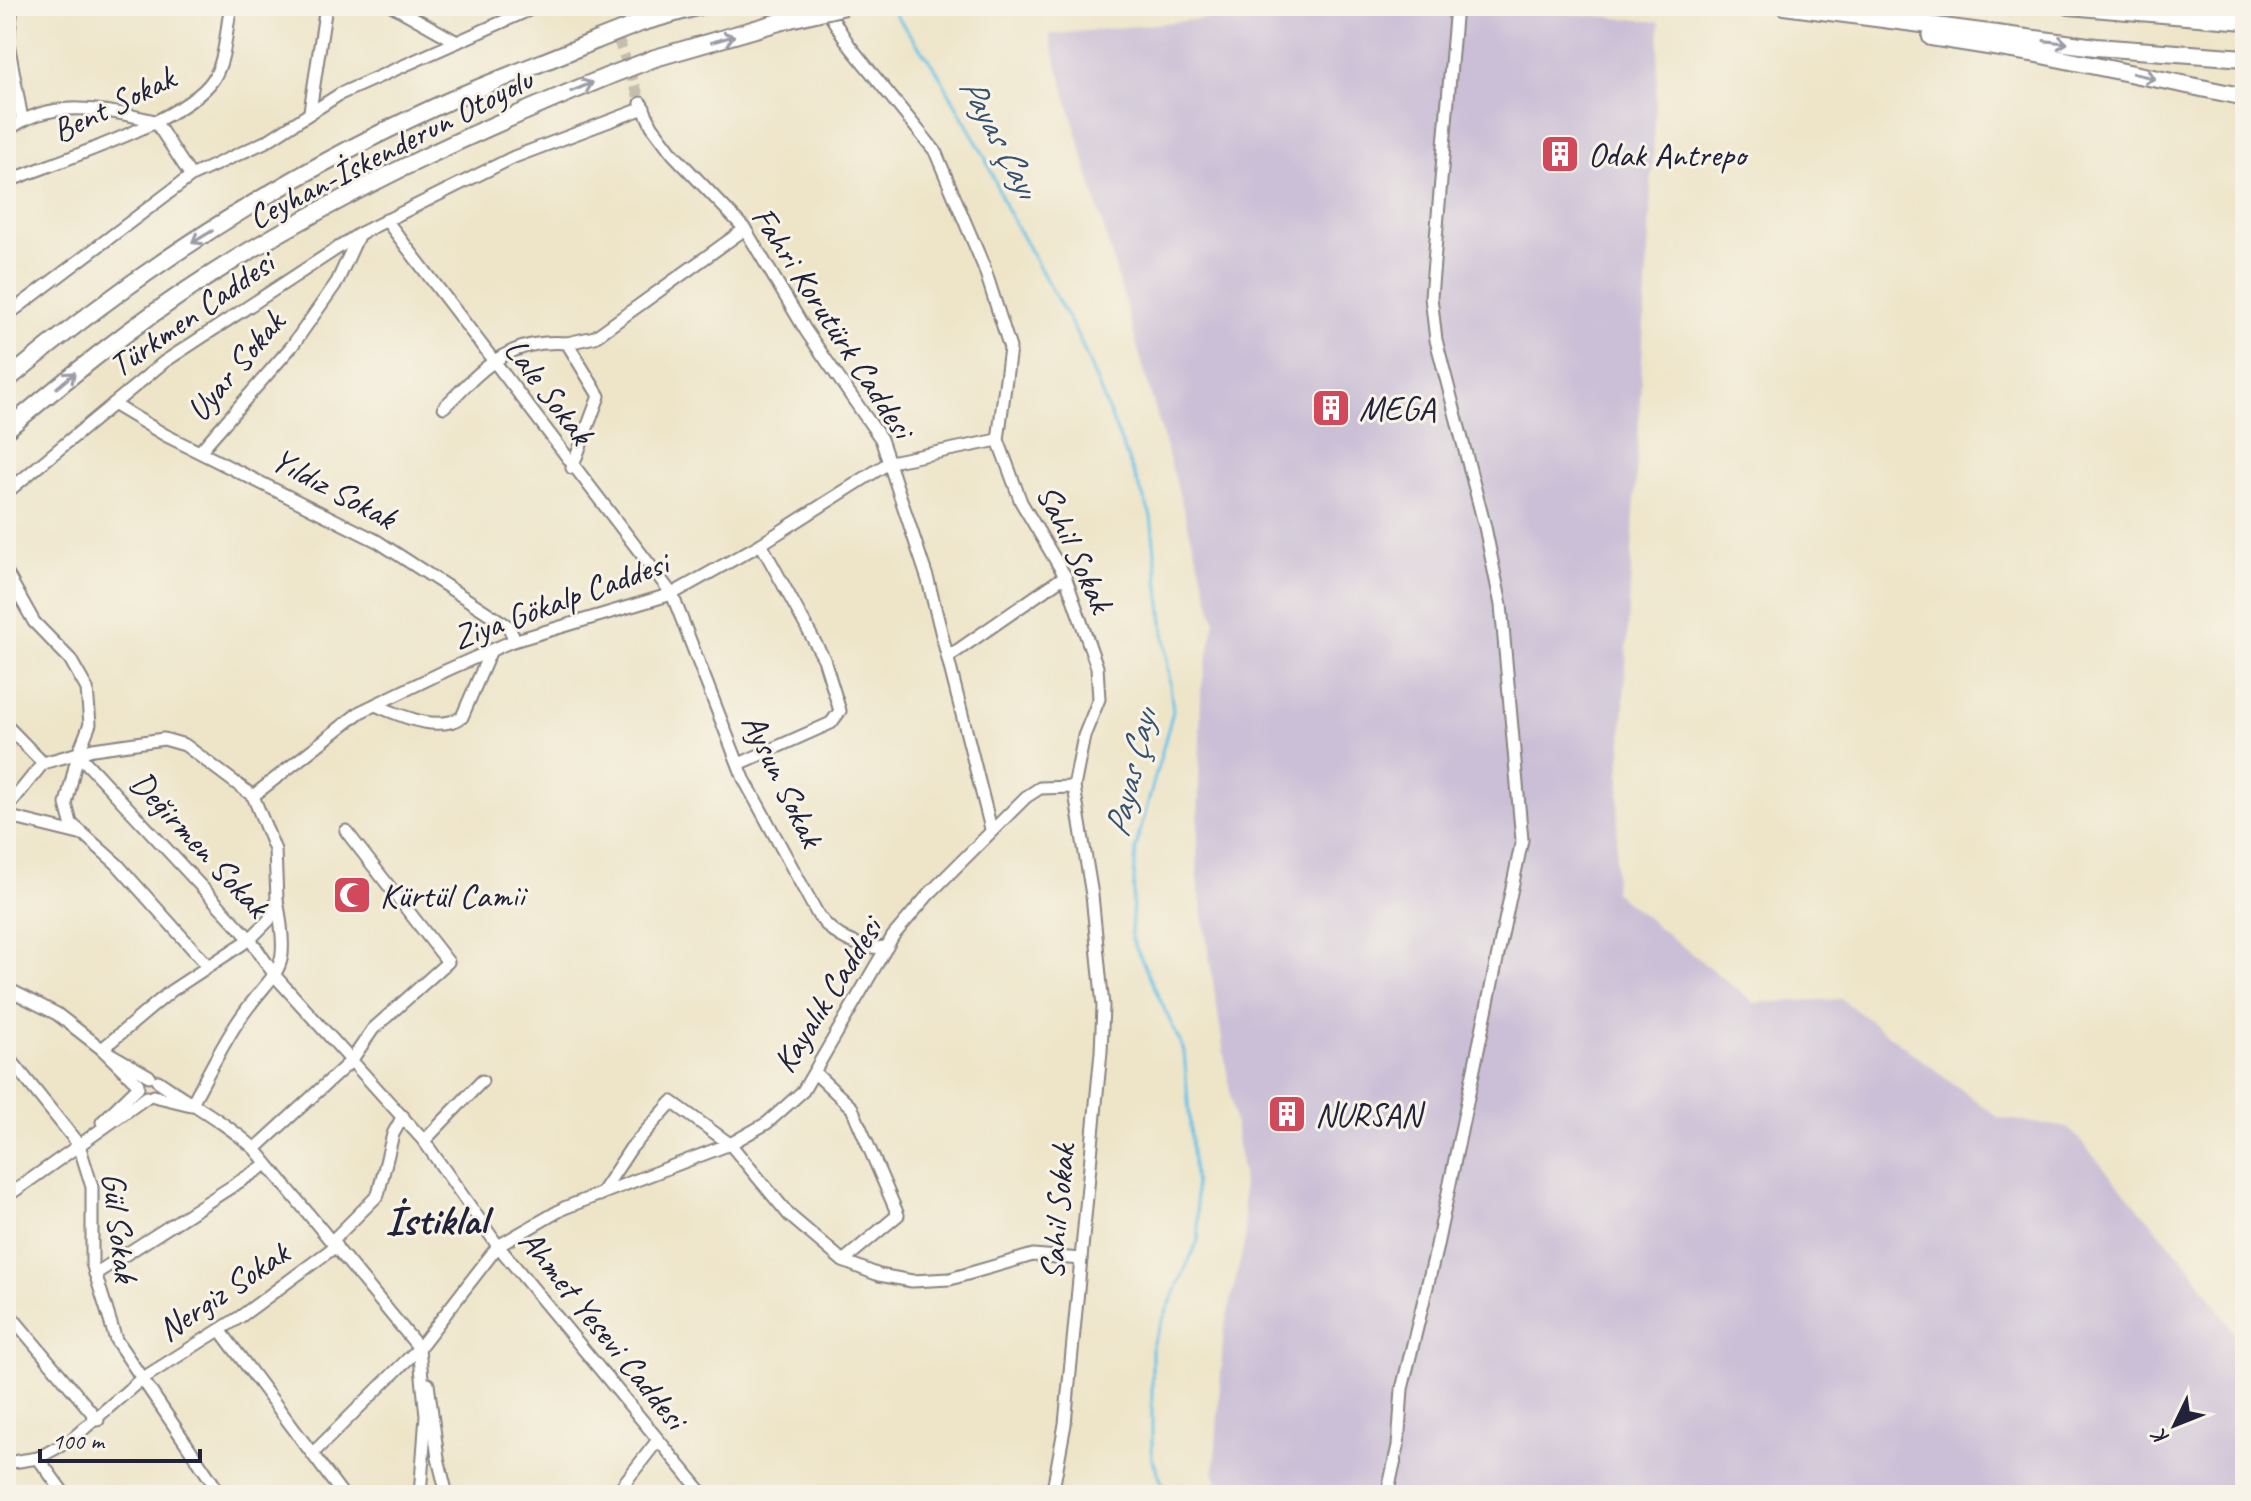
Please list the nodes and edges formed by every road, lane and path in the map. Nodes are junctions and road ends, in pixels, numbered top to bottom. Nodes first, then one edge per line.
1 (12, 6) edge
2 (231, 6) edge
3 (326, 6) edge
4 (393, 6) edge
5 (538, 6) edge
6 (700, 6) edge
7 (825, 6) edge
8 (845, 6) edge
9 (1456, 6) edge
10 (1784, 6) edge
11 (2069, 6) edge
12 (2180, 6) edge
13 (1820, 12) junction
14 (2245, 13) edge
15 (2245, 21) edge
16 (457, 42) junction
17 (2245, 58) edge
18 (2245, 97) edge
19 (643, 106) joint
20 (310, 111) junction
21 (22, 119) junction
22 (155, 121) junction
23 (6, 132) edge
24 (191, 176) junction
25 (6, 182) edge
26 (386, 220) junction
27 (745, 229) junction
28 (359, 234) junction
29 (6, 316) edge
30 (567, 343) junction
31 (491, 361) junction
32 (6, 381) edge
33 (113, 404) junction
34 (444, 407) dead end
35 (6, 430) edge
36 (998, 440) junction
37 (201, 450) junction
38 (890, 462) junction
39 (572, 468) junction
40 (6, 493) edge
41 (761, 544) junction
42 (6, 572) edge
43 (1065, 576) junction
44 (672, 594) junction
45 (515, 640) junction
46 (491, 650) junction
47 (948, 657) junction
48 (375, 705) junction
49 (6, 725) edge
50 (78, 754) junction
51 (43, 763) junction
52 (739, 764) junction
53 (1074, 787) junction
54 (253, 796) junction
55 (6, 809) edge
56 (6, 816) edge
57 (991, 829) junction
58 (346, 831) dead end
59 (81, 834) junction
60 (277, 899) junction
61 (250, 939) junction
62 (887, 947) junction
63 (208, 966) junction
64 (276, 977) junction
65 (6, 989) edge
66 (102, 1049) junction
67 (6, 1054) edge
68 (351, 1061) junction
69 (815, 1073) junction
70 (154, 1078) junction
71 (482, 1081) dead end
72 (138, 1085) junction
73 (150, 1097) junction
74 (191, 1105) junction
75 (403, 1116) junction
76 (424, 1141) junction
77 (730, 1144) junction
78 (79, 1145) junction
79 (255, 1149) junction
80 (267, 1164) junction
81 (600, 1195) junction
82 (6, 1197) edge
83 (334, 1243) junction
84 (498, 1246) junction
85 (1081, 1259) junction
86 (843, 1261) junction
87 (95, 1274) junction
88 (6, 1310) edge
89 (220, 1330) junction
90 (419, 1348) junction
91 (140, 1380) junction
92 (98, 1420) junction
93 (658, 1440) junction
94 (313, 1453) junction
95 (38, 1458) junction
96 (6, 1463) edge
97 (65, 1495) edge
98 (221, 1495) edge
99 (343, 1495) edge
100 (421, 1495) edge
101 (447, 1495) edge
102 (615, 1495) edge
103 (704, 1495) edge
104 (1052, 1495) edge
105 (1387, 1495) edge

1 - 21 street
2 - 22 street, Bent Sokak
3 - 20 street
4 - 16 street
5 - 16 street
6 -> 32 highway, Ceyhan-İskenderun Otoyolu, bridge
7 - 36 street, Sahil Sokak
35 -> 8 highway, Ceyhan-İskenderun Otoyolu, bridge
9 - 105 street
10 - 13 highway
11 - 15 highway
12 - 14 highway
13 -> 17 highway
13 -> 18 highway
16 - 20 street
19 - 26 street, Türkmen Caddesi
19 - 27 street, Fahri Korutürk Caddesi
20 - 24 street
21 - 22 street
21 - 23 street
22 - 24 street
22 - 25 street, Bent Sokak
24 - 29 street
26 - 28 street, Türkmen Caddesi
26 - 31 street, Lale Sokak
27 - 30 street
27 - 38 street, Fahri Korutürk Caddesi
28 - 33 street, Türkmen Caddesi
28 - 37 street, Uyar Sokak
30 - 31 street
30 - 39 street
31 - 34 street
31 - 39 street, Lale Sokak
33 - 37 street, Yıldız Sokak
33 - 40 street, Türkmen Caddesi
36 - 38 street
36 - 43 street, Sahil Sokak
37 - 45 street, Yıldız Sokak
38 - 41 street, Ziya Gökalp Caddesi
38 - 47 street, Fahri Korutürk Caddesi
39 - 44 street, Lale Sokak
41 - 44 street, Ziya Gökalp Caddesi
41 - 52 street
42 - 50 street
43 - 47 street
43 - 53 street, Sahil Sokak
44 - 45 street, Ziya Gökalp Caddesi
44 - 52 street, Aysun Sokak
45 - 46 street, Ziya Gökalp Caddesi
46 - 48 street, Ziya Gökalp Caddesi
46 - 48 street
47 - 57 street, Fahri Korutürk Caddesi
48 - 54 street, Ziya Gökalp Caddesi
49 - 51 street
50 - 51 street
50 - 54 street
50 - 59 street
50 - 61 street, Değirmen Sokak
51 - 55 street
52 - 62 street, Aysun Sokak
53 - 57 street, Kayalık Caddesi
53 - 85 street, Sahil Sokak
54 - 60 street
56 - 59 street
57 - 62 street, Kayalık Caddesi
58 - 68 street
59 - 63 street
60 - 61 street
60 - 64 street
61 - 63 street
61 - 64 street, Değirmen Sokak
62 - 69 street, Kayalık Caddesi
63 - 66 street
64 - 68 street, Ahmet Yesevi Caddesi
64 - 74 street
65 - 66 street
66 - 70 street
66 - 72 street
67 - 78 street, Gül Sokak
68 - 75 street, Ahmet Yesevi Caddesi
68 - 79 street
69 - 77 street, Kayalık Caddesi
69 - 86 street
70 - 72 street
70 - 73 street
70 - 74 street
71 - 76 street
72 - 73 street
72 - 78 street
73 - 74 street
73 - 78 street
74 - 79 street
75 - 76 street, Ahmet Yesevi Caddesi
75 - 83 street, Nergiz Sokak
76 - 84 street, Ahmet Yesevi Caddesi
77 - 81 street, Kayalık Caddesi
77 - 81 street
77 - 86 street
78 - 82 street
78 - 87 street, Gül Sokak
79 - 80 street
80 - 83 street
80 - 87 street
81 - 84 street, Kayalık Caddesi
83 - 89 street, Nergiz Sokak
83 - 90 street
84 - 90 street, Kayalık Caddesi
84 - 93 street, Ahmet Yesevi Caddesi
85 - 86 street
85 - 104 street, Sahil Sokak
87 - 91 street, Gül Sokak
88 - 92 street
89 - 91 street, Nergiz Sokak
89 - 94 street
90 - 94 street, Kayalık Caddesi
90 - 100 street
90 - 101 street
91 - 92 street, Nergiz Sokak
91 - 98 street, Gül Sokak
92 - 95 street, Nergiz Sokak
93 - 102 street
93 - 103 street, Ahmet Yesevi Caddesi
94 - 99 street
95 - 96 street
95 - 97 street
100 - 101 street

